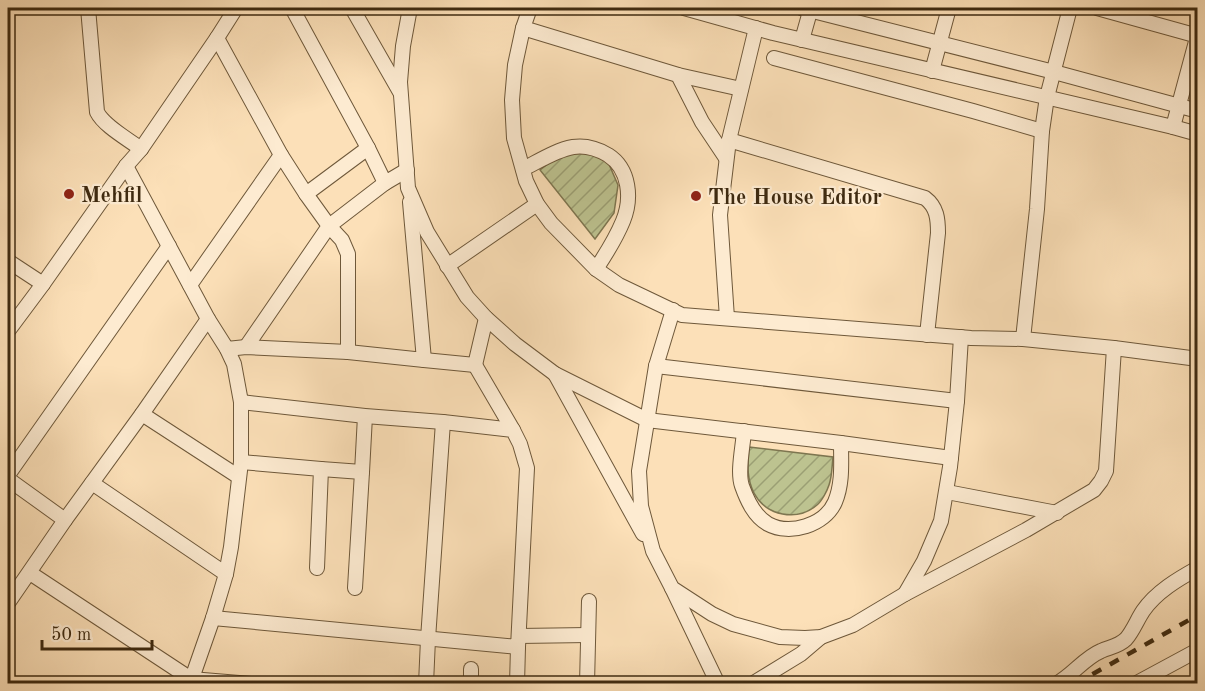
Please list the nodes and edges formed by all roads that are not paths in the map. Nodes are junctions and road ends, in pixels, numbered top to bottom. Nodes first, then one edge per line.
1 (88, 8) edge
2 (236, 8) edge
3 (292, 8) edge
4 (352, 8) edge
5 (411, 8) edge
6 (530, 8) edge
7 (684, 8) edge
8 (807, 8) edge
9 (949, 8) edge
10 (1070, 8) edge
11 (1097, 8) edge
12 (523, 28) junction
13 (756, 28) junction
14 (1197, 35) edge
15 (217, 38) junction
16 (802, 40) junction
17 (939, 43) junction
18 (774, 57) dead end
19 (932, 71) junction
20 (1054, 72) junction
21 (678, 75) junction
22 (741, 89) junction
23 (400, 93) junction
24 (1047, 97) junction
25 (1179, 106) junction
26 (1197, 111) edge
27 (1173, 127) junction
28 (1042, 131) junction
29 (1197, 134) edge
30 (729, 140) junction
31 (368, 148) junction
32 (141, 149) junction
33 (281, 155) junction
34 (726, 158) junction
35 (126, 166) junction
36 (523, 169) junction
37 (407, 170) junction
38 (385, 183) junction
39 (408, 188) junction
40 (306, 194) junction
41 (537, 204) junction
42 (329, 226) junction
43 (169, 246) junction
44 (8, 261) edge
45 (447, 266) junction
46 (596, 269) junction
47 (43, 284) junction
48 (190, 285) junction
49 (673, 310) junction
50 (486, 318) junction
51 (727, 318) junction
52 (208, 319) junction
53 (8, 331) edge
54 (927, 335) junction
55 (961, 337) junction
56 (1023, 339) junction
57 (246, 347) junction
58 (1114, 348) junction
59 (227, 349) junction
60 (348, 352) junction
61 (1197, 359) edge
62 (424, 360) junction
63 (475, 365) junction
64 (656, 366) junction
65 (555, 374) junction
66 (957, 401) junction
67 (241, 402) junction
68 (142, 414) junction
69 (365, 416) junction
70 (647, 420) junction
71 (443, 422) junction
72 (513, 430) junction
73 (744, 431) junction
74 (841, 443) junction
75 (951, 458) junction
76 (241, 462) junction
77 (321, 469) junction
78 (362, 472) junction
79 (8, 477) edge
80 (239, 477) junction
81 (92, 483) junction
82 (947, 492) junction
83 (1057, 513) junction
84 (65, 520) junction
85 (653, 551) junction
86 (317, 568) dead end
87 (1197, 568) edge
88 (30, 573) junction
89 (226, 574) junction
90 (355, 588) dead end
91 (672, 588) junction
92 (905, 594) junction
93 (589, 601) dead end
94 (8, 603) edge
95 (213, 618) junction
96 (588, 635) junction
97 (821, 637) junction
98 (428, 639) junction
99 (518, 641) junction
100 (1197, 650) edge
101 (471, 669) dead end
102 (190, 681) edge
103 (251, 684) edge
104 (426, 684) edge
105 (471, 684) edge
106 (517, 684) edge
107 (587, 684) edge
108 (718, 684) edge
109 (752, 684) edge
110 (1056, 684) edge
111 (1135, 684) edge

1 - 32 street
2 - 15 street
3 - 31 street
4 - 23 street
5 - 23 street
6 - 12 street
7 - 13 street
8 - 16 street
8 - 17 street
9 - 17 street
10 - 20 street
11 - 14 street
12 - 21 street
12 - 36 street
13 - 16 street
13 - 22 street
14 - 25 street
15 - 32 street
15 - 33 street
16 - 19 street
17 - 19 street
17 - 20 street
18 - 28 street
19 - 24 street
20 - 24 street
20 - 25 street
21 - 22 street
21 - 34 street
22 - 30 street
23 - 37 street
24 - 27 street
24 - 28 street
25 - 26 street
25 - 27 street
27 - 29 street
28 - 56 street
30 - 34 street
30 - 54 street
31 - 38 street
31 - 40 street
32 - 35 street
33 - 40 street
33 - 48 street
34 - 51 street
35 - 43 street
35 - 47 street
36 - 41 street
36 - 46 street
37 - 38 street
37 - 39 street
38 - 42 street
39 - 45 street
39 - 62 street
40 - 42 street
41 - 45 street
41 - 46 street
42 - 57 street
42 - 60 street
43 - 48 street
43 - 79 street
44 - 47 street
45 - 50 street
46 - 49 street
47 - 53 street
48 - 52 street
49 - 51 street
49 - 64 street
50 - 63 street
50 - 65 street
51 - 54 street
52 - 59 street
52 - 68 street
54 - 55 street
55 - 56 street
55 - 66 street
56 - 58 street
57 - 59 street
57 - 60 street
58 - 61 street
58 - 83 street
59 - 67 street
60 - 62 street
62 - 63 street
63 - 72 street
64 - 66 street
64 - 70 street
65 - 70 street
65 - 85 street
66 - 75 street
67 - 69 street
67 - 76 street
68 - 80 street
68 - 81 street
69 - 71 street
69 - 78 street
70 - 73 street
70 - 85 street
71 - 72 street
71 - 98 street
72 - 99 street
73 - 74 street
73 - 74 street
74 - 75 street
75 - 82 street
76 - 77 street
76 - 80 street
77 - 78 street
77 - 86 street
78 - 90 street
79 - 84 street
80 - 89 street
81 - 84 street
81 - 89 street
82 - 83 street
82 - 92 street
83 - 92 street
84 - 88 street
85 - 91 street
87 - 110 street
88 - 94 street
88 - 102 street
89 - 95 street
91 - 97 street
91 - 108 street
92 - 97 street
93 - 96 street
95 - 98 street
95 - 102 street
96 - 99 street
96 - 107 street
97 - 109 street
98 - 99 street
98 - 104 street
99 - 106 street
100 - 111 street
101 - 105 street
102 - 103 street

